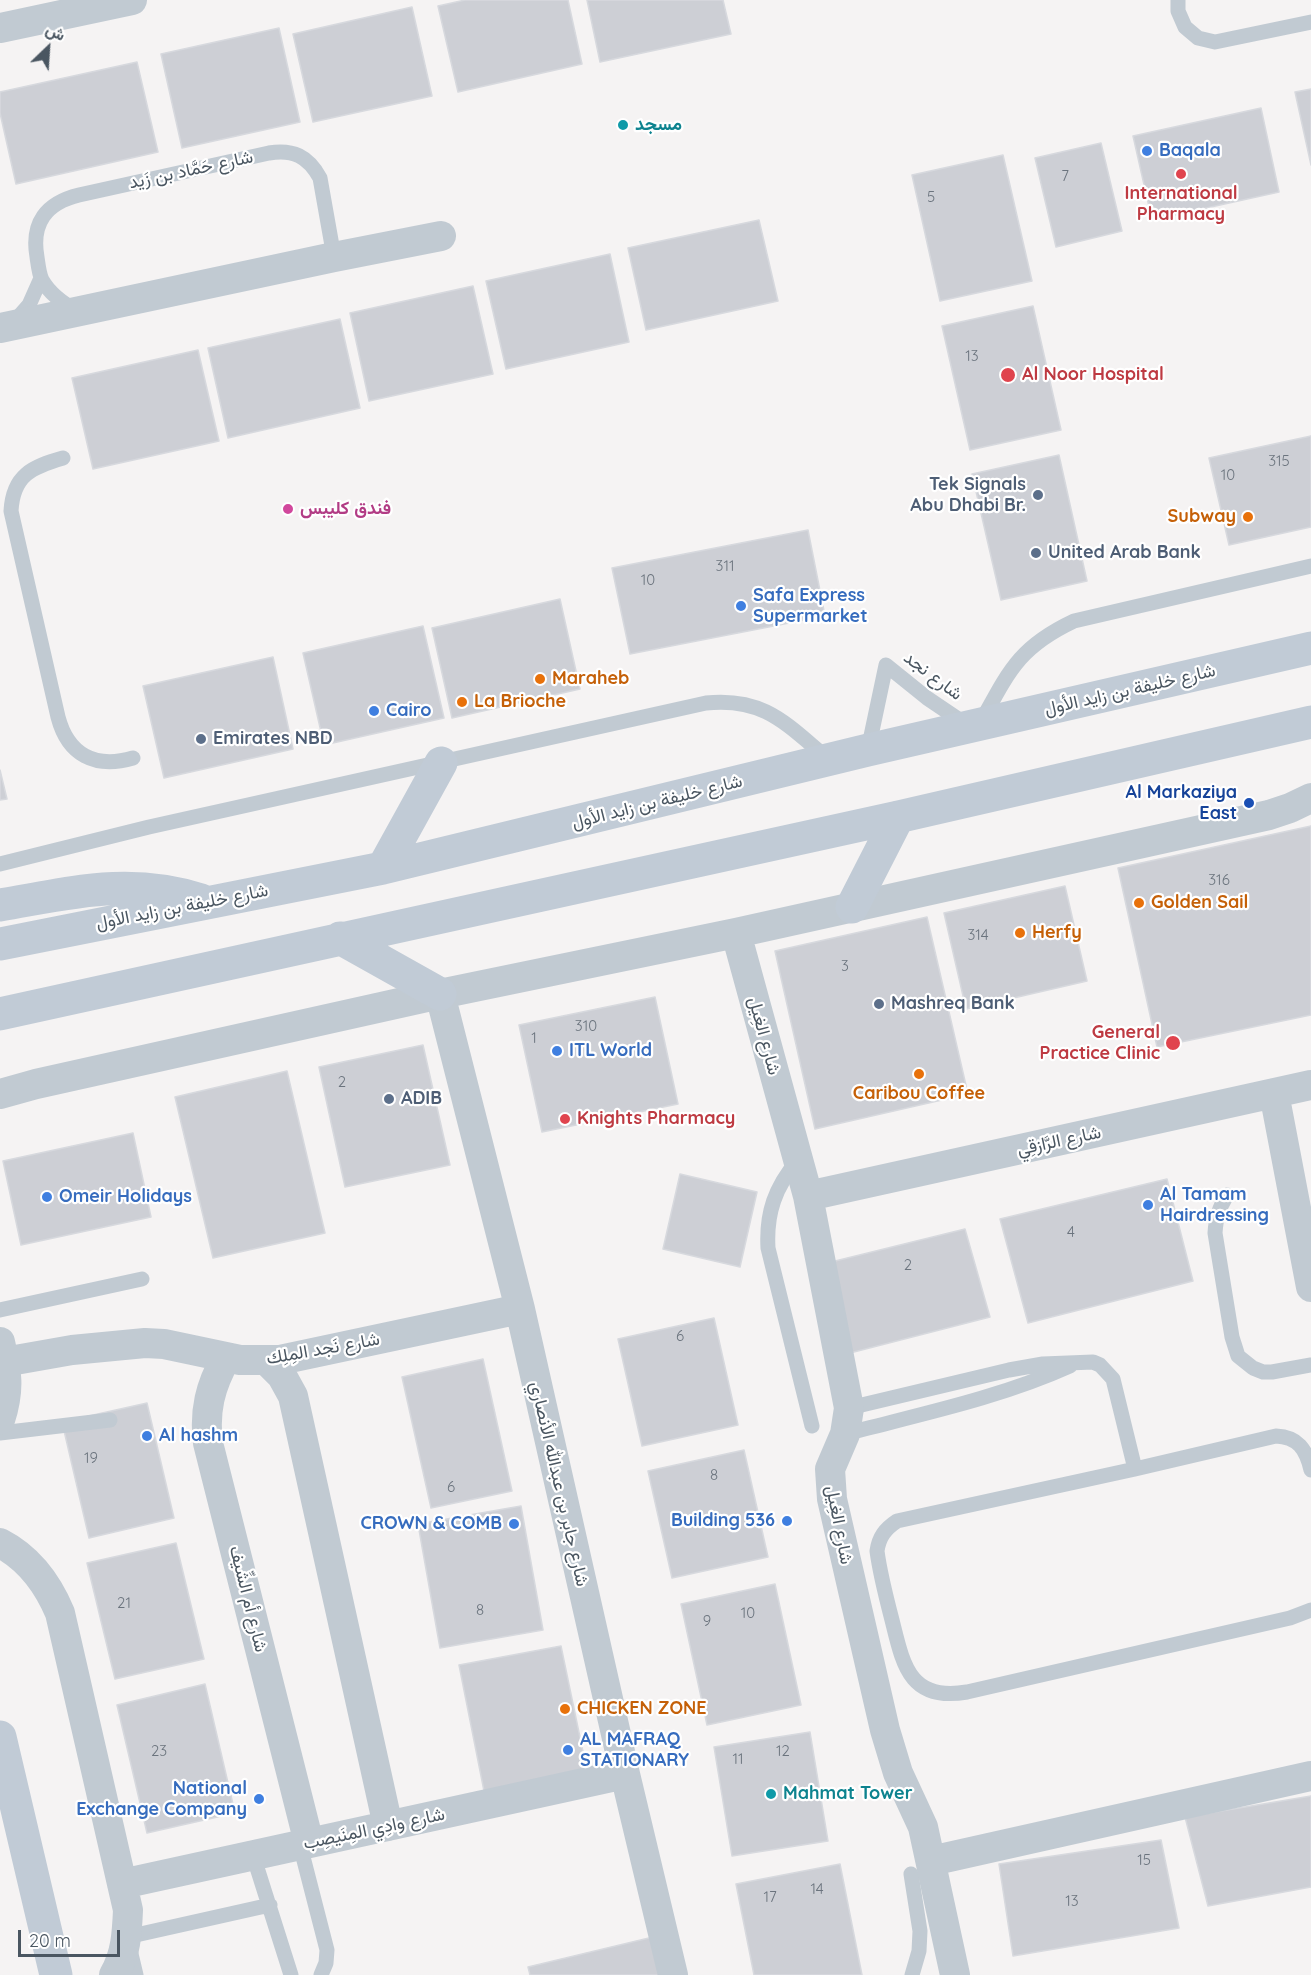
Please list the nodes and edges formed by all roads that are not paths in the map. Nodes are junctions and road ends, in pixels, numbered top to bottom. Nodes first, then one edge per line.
1 (132, 0) edge
2 (1178, 0) edge
3 (1311, 22) edge
4 (0, 28) edge
5 (441, 236) dead end
6 (334, 257) junction
7 (41, 278) junction
8 (78, 312) junction
9 (5, 327) edge
10 (63, 458) dead end
11 (1311, 566) edge
12 (1311, 648) edge
13 (1311, 723) edge
14 (975, 726) junction
15 (868, 750) junction
16 (133, 758) dead end
17 (829, 760) junction
18 (441, 763) junction
19 (1311, 798) edge
20 (898, 817) junction
21 (0, 864) edge
22 (383, 868) junction
23 (208, 902) junction
24 (0, 905) edge
25 (852, 907) junction
26 (736, 933) junction
27 (340, 938) junction
28 (0, 944) edge
29 (440, 994) junction
30 (0, 1014) edge
31 (1311, 1085) edge
32 (1274, 1093) junction
33 (0, 1095) edge
34 (798, 1161) junction
35 (1227, 1195) dead end
36 (808, 1196) junction
37 (142, 1279) dead end
38 (1311, 1287) edge
39 (520, 1309) junction
40 (0, 1310) edge
41 (2, 1352) edge
42 (226, 1358) junction
43 (267, 1361) junction
44 (1078, 1362) junction
45 (1311, 1365) edge
46 (0, 1420) edge
47 (110, 1420) dead end
48 (847, 1421) junction
49 (812, 1426) dead end
50 (0, 1433) edge
51 (1136, 1469) junction
52 (1311, 1470) edge
53 (0, 1543) edge
54 (1311, 1610) edge
55 (0, 1737) edge
56 (625, 1774) junction
57 (1311, 1776) edge
58 (388, 1826) junction
59 (304, 1844) junction
60 (254, 1855) junction
61 (921, 1868) junction
62 (122, 1884) junction
63 (270, 1905) junction
64 (127, 1936) junction
65 (56, 1975) edge
66 (114, 1975) edge
67 (136, 1975) edge
68 (291, 1975) edge
69 (321, 1975) edge
70 (673, 1975) edge
71 (912, 1975) edge
72 (955, 1975) edge

1 - 4 street
2 - 3 lane
5 - 6 street
6 - 7 lane, شارع حَمَّاد بن زَيد
6 - 8 street
7 - 8 lane
7 - 9 lane
8 - 9 street
10 - 16 lane
11 - 14 lane
12 - 14 main road, شارع خليفة بن زايد الأول
13 - 20 main road
14 - 15 main road, شارع خليفة بن زايد الأول
14 - 15 lane, شارع نجد
15 - 17 main road, شارع خليفة بن زايد الأول
17 - 18 lane
17 - 22 main road, شارع خليفة بن زايد الأول
18 - 21 lane
18 - 22 main road
19 - 25 street
20 - 25 main road
20 - 27 main road
22 - 23 main road, شارع خليفة بن زايد الأول
23 - 24 main road
23 - 28 main road, شارع خليفة بن زايد الأول
25 - 26 street
26 - 29 street
26 - 34 street, شارع الغِيل
27 - 29 main road
27 - 30 main road
29 - 33 street
29 - 39 street, شارع جابر بن عبدالله الأنصاري
31 - 32 street, شارع الرَّازقِي
32 - 36 street, شارع الرَّازقِي
32 - 38 street
34 - 36 street, شارع الغِيل
34 - 49 lane
35 - 45 lane
36 - 48 street, شارع الغِيل
37 - 40 lane
39 - 43 street, شارع نَجد المِلِك
39 - 56 street, شارع جابر بن عبدالله الأنصاري
41 - 42 street, شارع نَجد المِلِك
41 - 46 street, شارع نَجد المِلِك
42 - 43 street, شارع نَجد المِلِك
42 - 59 street, شارع أم الشِّيف
43 - 58 street
44 - 48 lane
44 - 48 lane
44 - 51 lane
47 - 50 lane
48 - 61 street, شارع الغِيل
51 - 52 lane
51 - 54 lane
53 - 62 street
55 - 65 main road
56 - 58 street, شارع وادِي المِنَيصِب
56 - 70 street, شارع جابر بن عبدالله الأنصاري
57 - 61 street
58 - 59 street, شارع وادِي المِنَيصِب
59 - 60 street, شارع وادِي المِنَيصِب
59 - 69 lane
60 - 62 street, شارع وادِي المِنَيصِب
60 - 63 lane
61 - 71 lane
61 - 72 street, شارع الغِيل
62 - 64 street
63 - 64 lane
63 - 68 lane
64 - 66 street
64 - 67 lane

